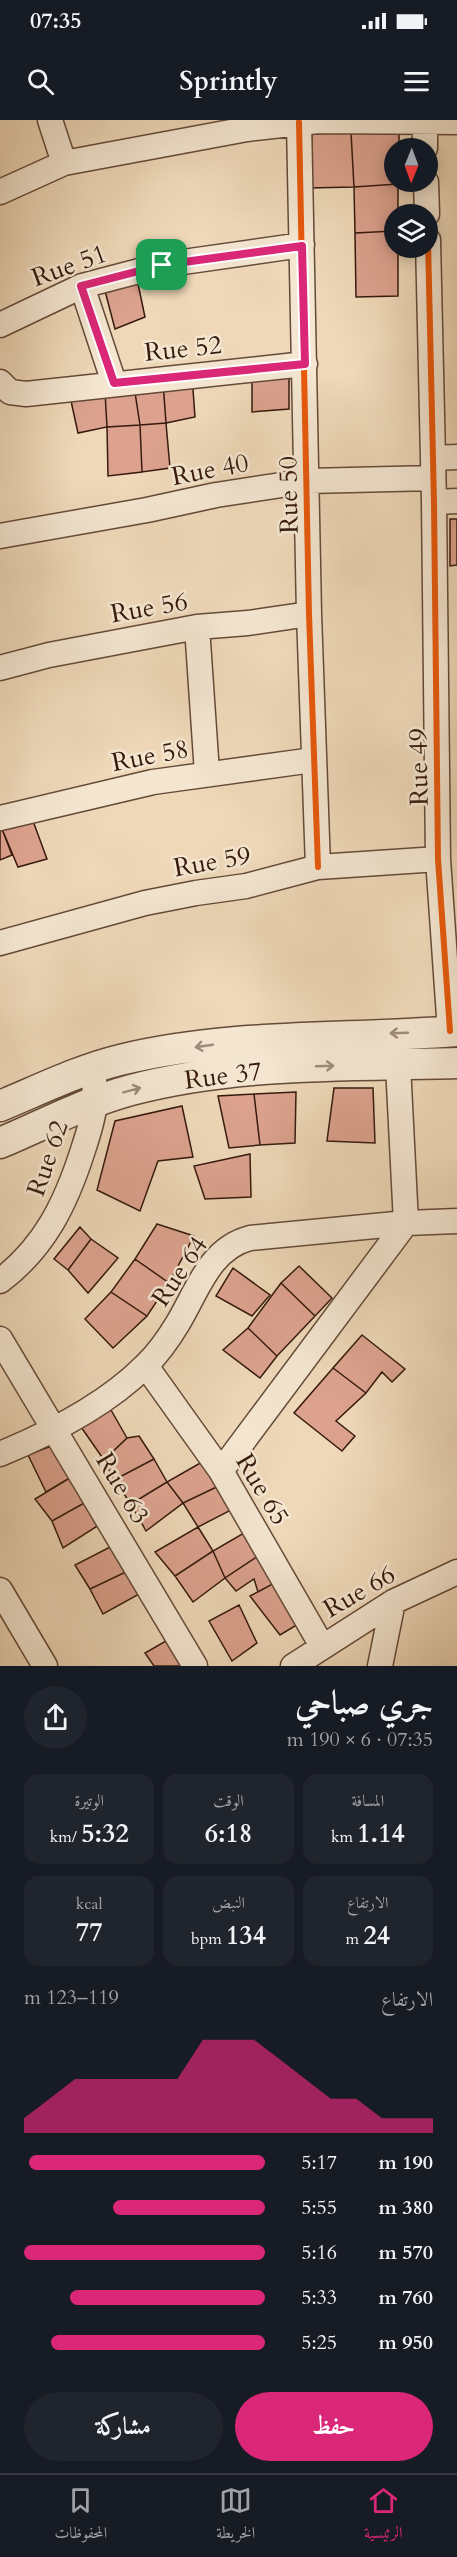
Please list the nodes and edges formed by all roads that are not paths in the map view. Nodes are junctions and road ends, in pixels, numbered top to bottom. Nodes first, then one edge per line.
1 (50, 120) edge
2 (425, 121) edge
3 (298, 122) junction
4 (457, 122) edge
5 (425, 138) edge
6 (64, 163) junction
7 (0, 192) edge
8 (302, 246) junction
9 (428, 258) edge
10 (81, 286) junction
11 (0, 325) edge
12 (305, 364) junction
13 (0, 382) edge
14 (114, 383) junction
15 (457, 457) edge
16 (433, 468) junction
17 (308, 481) junction
18 (446, 502) edge
19 (0, 536) edge
20 (309, 614) junction
21 (197, 627) junction
22 (0, 668) edge
23 (313, 760) junction
24 (207, 773) junction
25 (447, 779) edge
26 (0, 818) edge
27 (438, 859) junction
28 (318, 867) junction
29 (0, 943) edge
30 (453, 1031) edge
31 (457, 1063) edge
32 (398, 1065) junction
33 (93, 1068) junction
34 (95, 1103) junction
35 (0, 1106) edge
36 (0, 1143) edge
37 (457, 1221) edge
38 (405, 1222) junction
39 (0, 1281) edge
40 (0, 1339) edge
41 (146, 1366) junction
42 (55, 1428) junction
43 (0, 1454) edge
44 (221, 1471) junction
45 (457, 1572) edge
46 (0, 1590) edge
47 (393, 1602) junction
48 (322, 1646) junction
49 (44, 1666) edge
50 (195, 1666) edge
51 (293, 1666) edge
52 (380, 1666) edge

1 - 6 street
2 - 3 street
2 - 4 street
2 - 5 street
3 - 6 street
3 - 8 street, Rue 50
6 - 7 street
8 - 10 street, Rue 51
8 - 12 street, Rue 50
9 - 16 street
10 - 11 street, Rue 51
10 - 14 street
12 - 14 street, Rue 52
12 - 17 street, Rue 50
13 - 14 street, Rue 52
15 - 16 street, Rue 40
16 - 17 street, Rue 40
16 - 18 street
17 - 19 street, Rue 40
17 - 20 street, Rue 50
18 - 25 street, Rue 49
20 - 21 street, Rue 56
20 - 23 street, Rue 50
21 - 22 street, Rue 56
21 - 24 street
23 - 24 street, Rue 58
23 - 28 street, Rue 50
24 - 26 street, Rue 58
25 - 27 street, Rue 49
27 - 28 street, Rue 59
27 - 30 street, Rue 49
28 - 29 street, Rue 59
30 -> 33 street, Rue 37
31 - 32 street, Rue 37
34 -> 32 street, Rue 37
32 - 38 street
33 - 34 street, Rue 62
33 - 35 street, Rue 37
34 - 36 street, Rue 37
34 - 39 street, Rue 62
37 - 38 street, Rue 64
38 - 41 street, Rue 64
38 - 44 street
40 - 42 street, Rue 63
41 - 42 street, Rue 64
41 - 44 street, Rue 65
42 - 43 street, Rue 64
42 - 50 street, Rue 63
44 - 48 street, Rue 65
45 - 47 street, Rue 66
46 - 49 street
47 - 48 street, Rue 66
47 - 52 street
48 - 51 street, Rue 66

